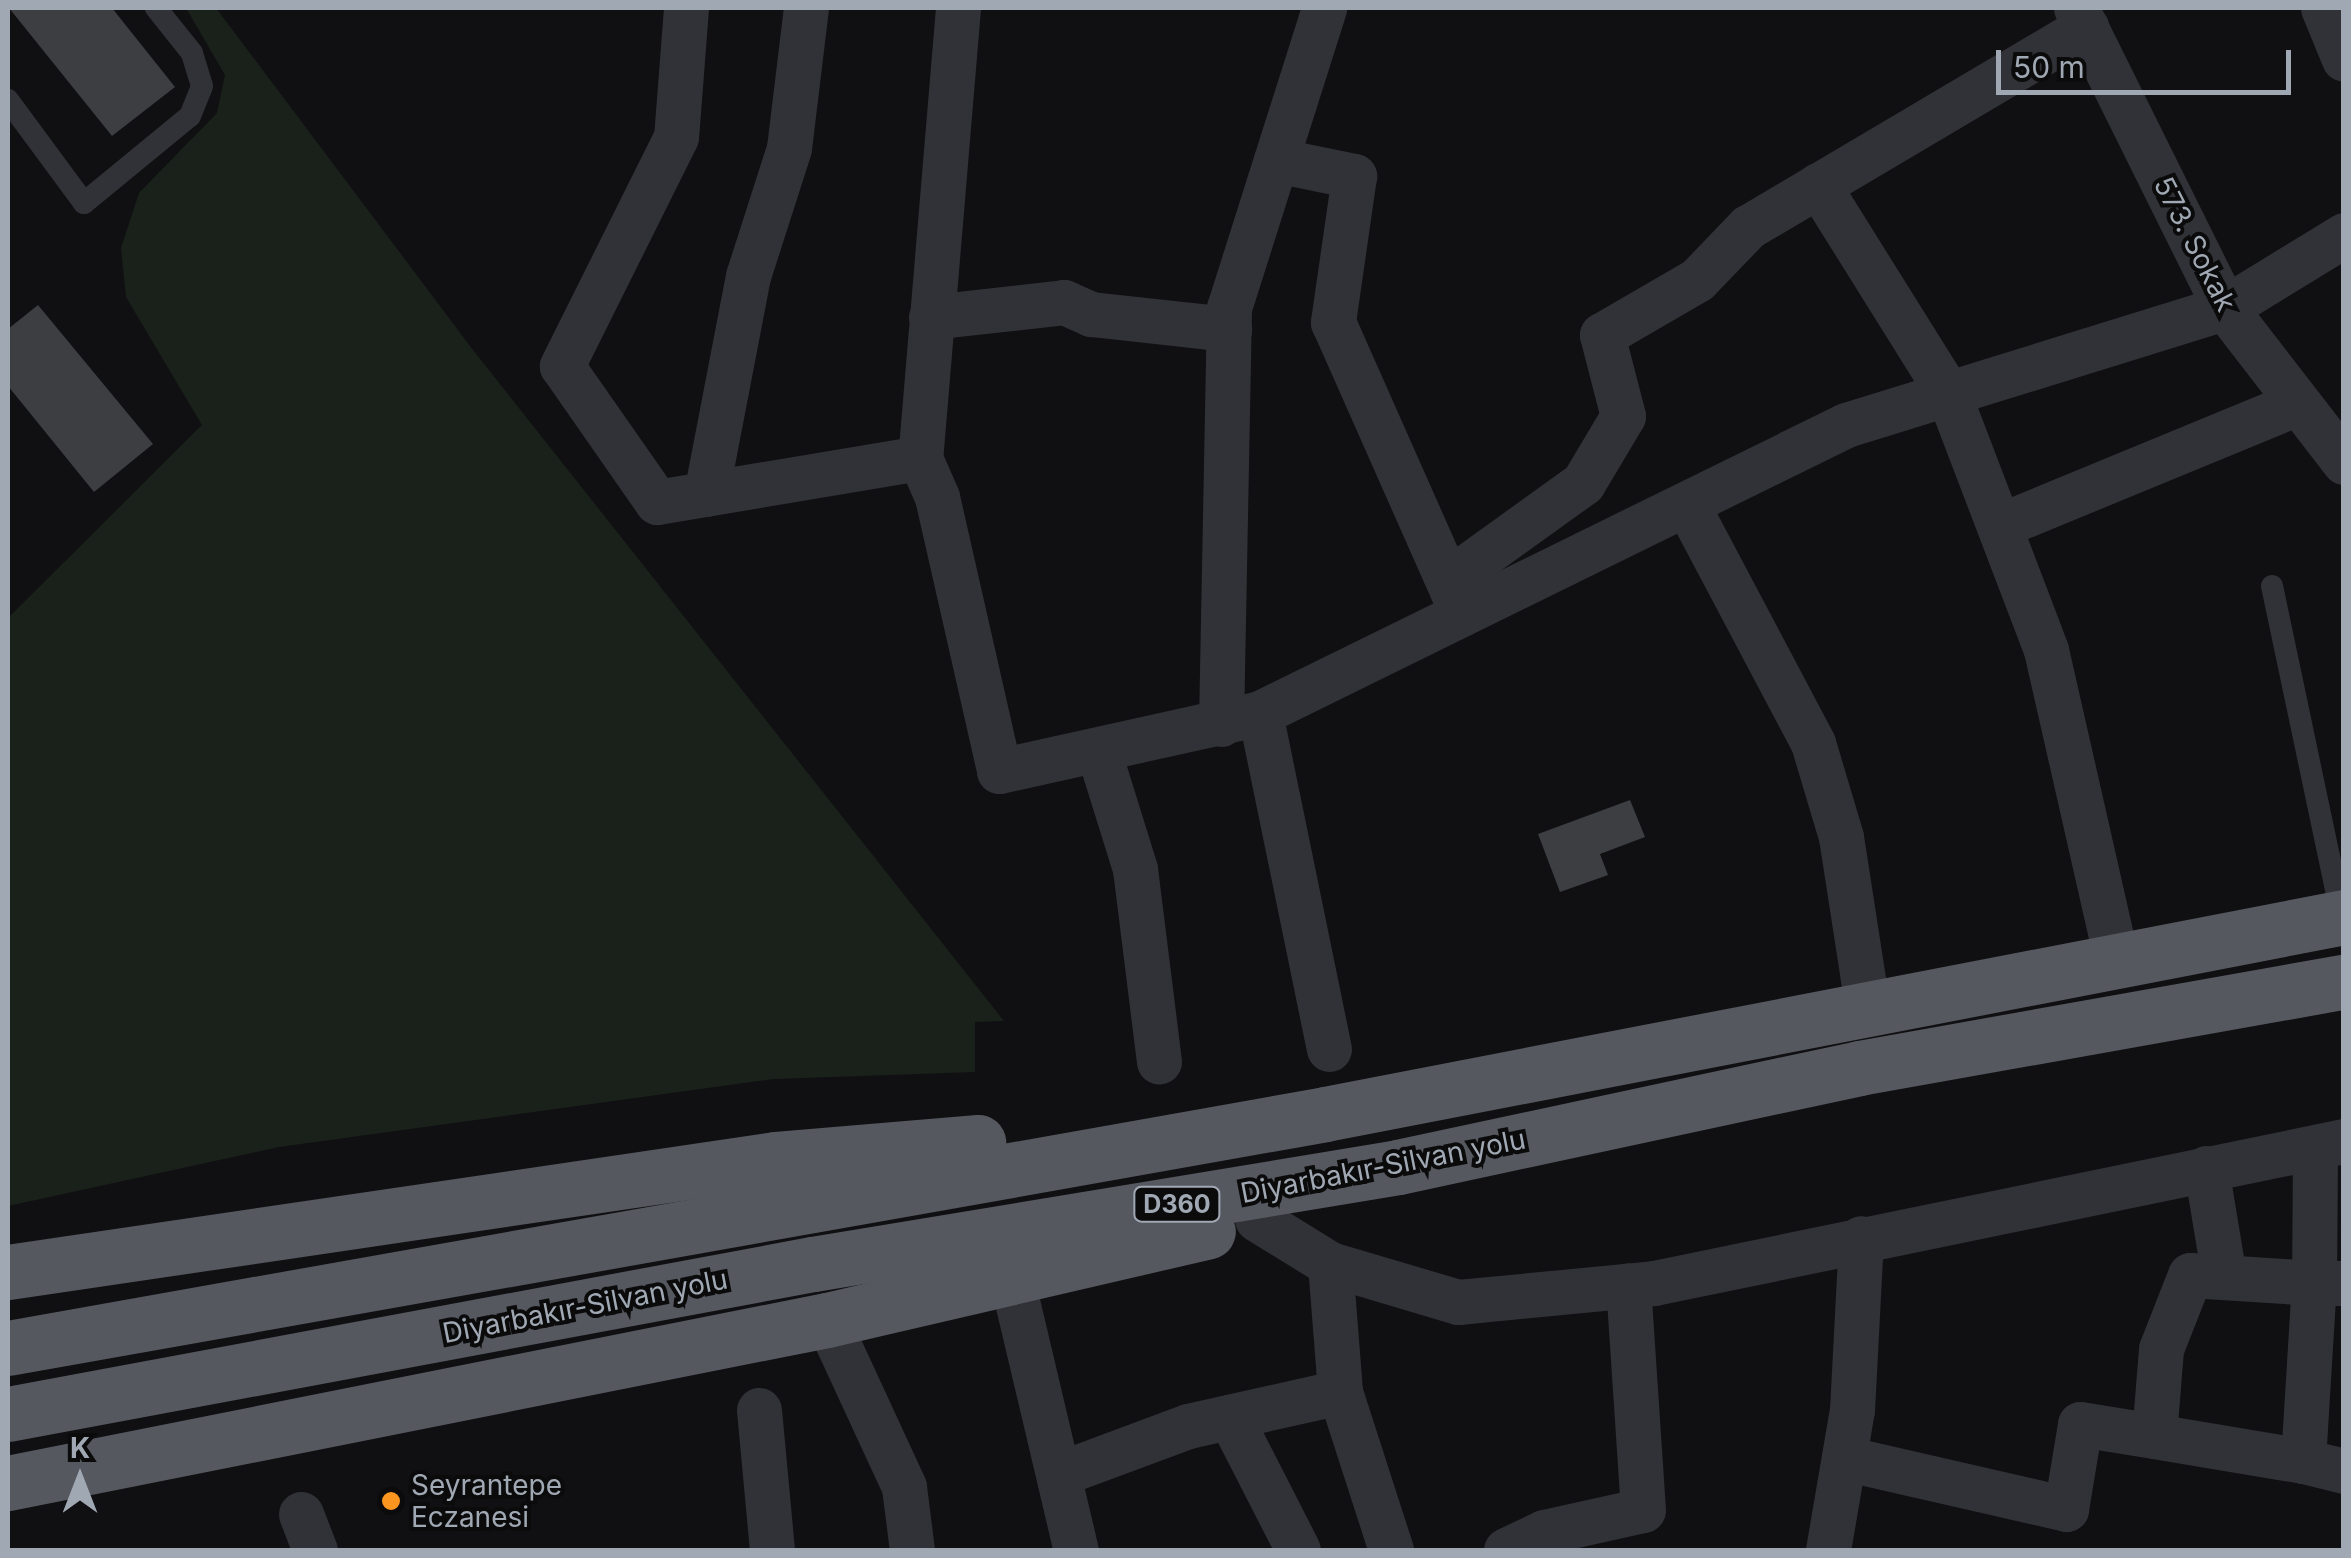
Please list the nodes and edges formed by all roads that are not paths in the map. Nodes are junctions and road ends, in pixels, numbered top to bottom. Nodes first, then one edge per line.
1 (156, 8) edge
2 (686, 8) edge
3 (806, 8) edge
4 (958, 8) edge
5 (1324, 8) edge
6 (2323, 8) edge
7 (2081, 17) edge
8 (2344, 59) edge
9 (8, 100) edge
10 (1276, 160) junction
11 (1818, 185) junction
12 (2344, 234) edge
13 (2225, 308) junction
14 (931, 317) junction
15 (1229, 329) junction
16 (1948, 394) junction
17 (2298, 403) junction
18 (920, 458) junction
19 (2344, 462) edge
20 (706, 494) junction
21 (1687, 505) junction
22 (1998, 526) junction
23 (2272, 586) dead end
24 (1455, 598) junction
25 (1240, 719) junction
26 (1098, 750) junction
27 (2343, 917) edge
28 (2116, 957) junction
29 (2344, 982) edge
30 (1868, 1012) junction
31 (1330, 1049) dead end
32 (1158, 1062) dead end
33 (1325, 1114) junction
34 (2330, 1145) edge
35 (1398, 1167) junction
36 (2206, 1168) junction
37 (1257, 1219) junction
38 (1861, 1238) junction
39 (1330, 1264) junction
40 (8, 1272) edge
41 (2224, 1277) junction
42 (1012, 1280) junction
43 (2329, 1284) edge
44 (1628, 1286) junction
45 (827, 1320) junction
46 (8, 1348) edge
47 (1340, 1392) junction
48 (759, 1410) dead end
49 (8, 1414) edge
50 (1230, 1417) junction
51 (2154, 1436) junction
52 (1844, 1458) junction
53 (2323, 1466) edge
54 (1058, 1474) junction
55 (8, 1483) edge
56 (772, 1550) edge
57 (912, 1550) edge
58 (1076, 1550) edge
59 (1298, 1550) edge
60 (1391, 1550) edge
61 (1506, 1550) edge
62 (1828, 1550) edge

1 - 9 lane
2 - 20 street
3 - 20 street
4 - 14 street
5 - 10 street
6 - 8 street
7 - 11 street
7 - 13 street, 573. Sokak
10 - 15 street
10 - 24 street
11 - 16 street
11 - 24 street
12 - 13 street
13 - 16 street
13 - 17 street, 573. Sokak
14 - 15 street
14 - 18 street
15 - 25 street
16 - 21 street
16 - 22 street
17 - 19 street, 573. Sokak
17 - 22 street
18 - 20 street
18 - 26 street
21 - 24 street
21 - 30 street
22 - 28 street
23 - 27 lane
24 - 25 street
25 - 26 street
25 - 31 street
26 - 32 street
27 - 28 highway, D360
28 - 30 highway, D360
29 - 35 highway, Diyarbakır-Silvan yolu / D360
30 - 33 highway, D360
33 - 40 highway
33 - 46 highway, D360
34 - 36 street
34 - 43 street
35 - 37 highway
35 - 49 highway, Diyarbakır-Silvan yolu / D360
36 - 38 street
36 - 41 street
37 - 39 street
37 - 42 highway
38 - 44 street
38 - 52 street
39 - 44 street
39 - 47 street
41 - 43 street
41 - 51 street
42 - 45 highway
42 - 54 street
43 - 53 street
44 - 61 street
45 - 55 highway
45 - 57 street
47 - 50 street
47 - 60 street
48 - 56 street
50 - 54 street
50 - 59 street
51 - 52 street
51 - 53 street
52 - 62 street
54 - 58 street

